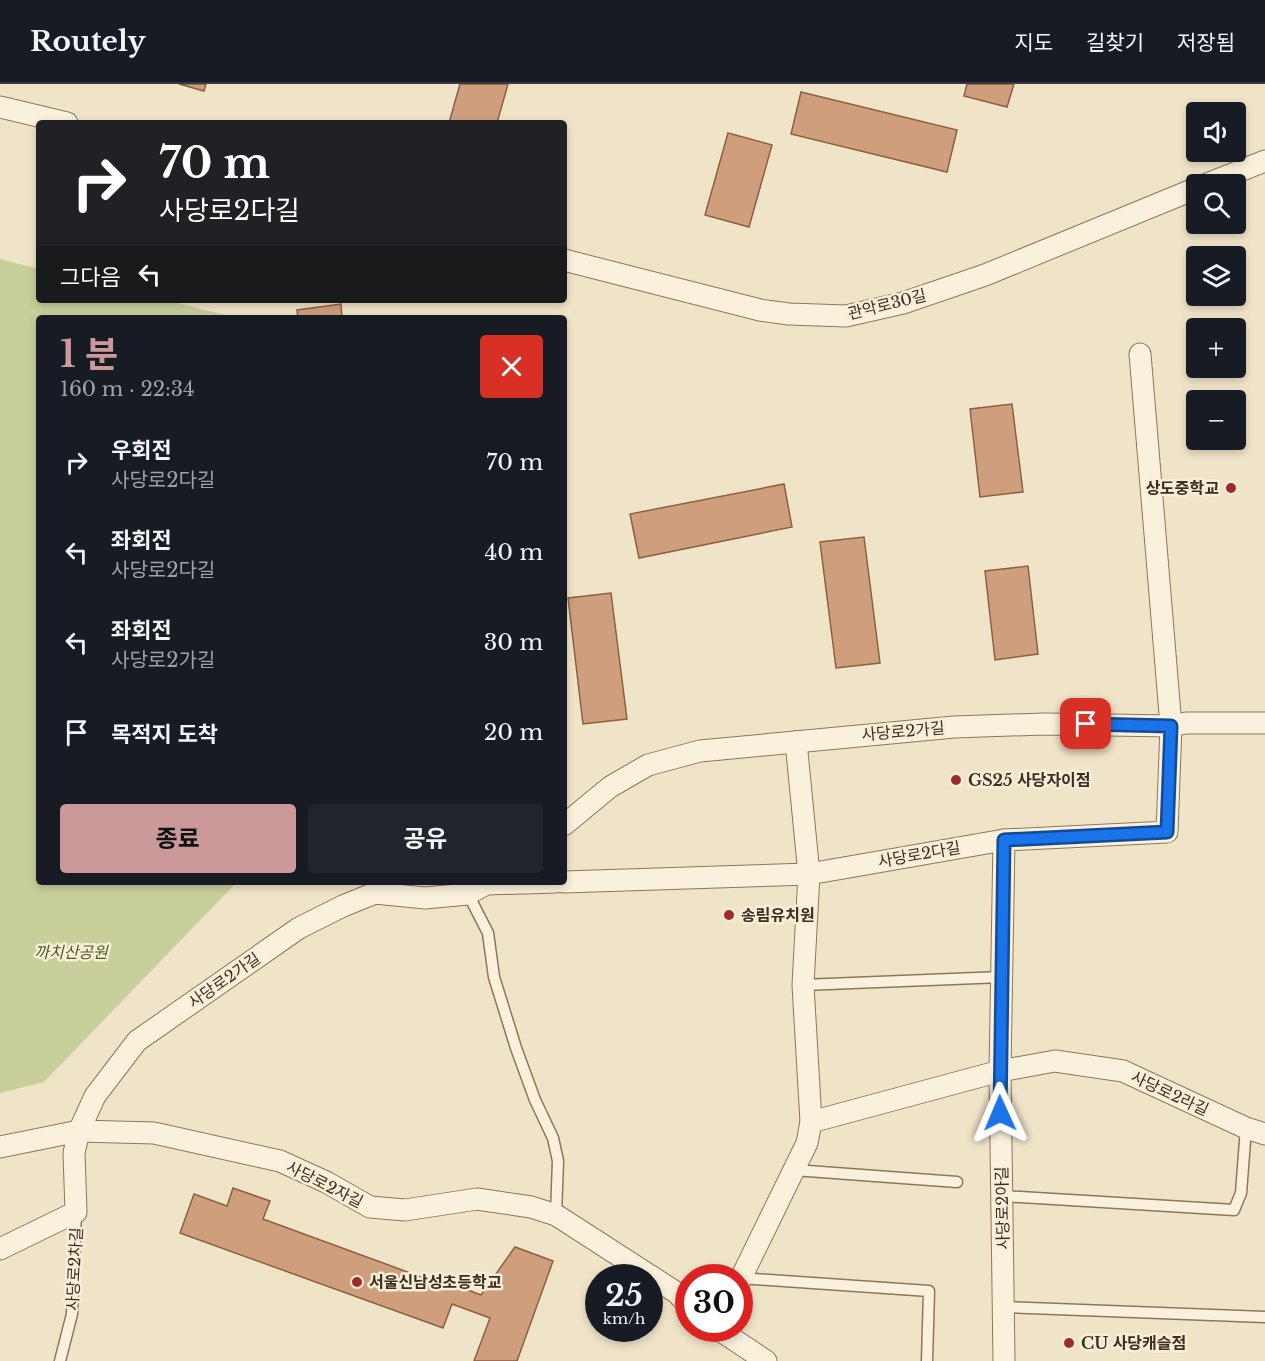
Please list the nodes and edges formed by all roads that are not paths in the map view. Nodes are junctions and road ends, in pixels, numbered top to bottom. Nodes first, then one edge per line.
1 (0, 107) edge
2 (54, 120) edge
3 (1265, 161) edge
4 (1232, 174) edge
5 (1186, 193) edge
6 (567, 261) edge
7 (1140, 354) dead end
8 (1265, 723) edge
9 (1171, 726) junction
10 (796, 741) junction
11 (567, 823) edge
12 (1004, 840) junction
13 (809, 874) junction
14 (567, 882) edge
15 (511, 885) edge
16 (481, 887) edge
17 (1002, 977) junction
18 (803, 985) junction
19 (1000, 1071) junction
20 (811, 1122) junction
21 (79, 1131) junction
22 (1256, 1131) edge
23 (0, 1147) edge
24 (794, 1170) junction
25 (957, 1182) dead end
26 (1002, 1196) junction
27 (76, 1212) junction
28 (556, 1215) junction
29 (0, 1249) edge
30 (747, 1264) edge
31 (753, 1280) edge
32 (675, 1292) edge
33 (1003, 1307) junction
34 (1265, 1317) edge
35 (738, 1342) edge
36 (60, 1361) edge
37 (766, 1361) edge
38 (927, 1361) edge
39 (1004, 1361) edge

1 - 2 street
3 - 4 street
5 - 6 street, 관악로30길
7 - 9 street
8 - 9 street, 사당로2가길
9 - 10 street, 사당로2가길
9 - 12 street, 사당로2다길
10 - 11 street, 사당로2가길
10 - 13 street
12 - 13 street, 사당로2다길
12 - 17 street, 사당로2아길
13 - 14 street, 사당로2다길
13 - 18 street
15 - 16 street
16 - 21 street, 사당로2가길
16 - 28 lane
17 - 18 lane
17 - 19 street, 사당로2아길
18 - 20 street
19 - 20 street, 사당로2라길
19 - 22 street, 사당로2라길
19 - 26 street, 사당로2아길
20 - 24 street
21 - 23 street
21 - 27 street, 사당로2차길
21 - 28 street, 사당로2자길
22 - 26 lane
24 - 25 lane
24 - 30 street
26 - 33 street, 사당로2아길
27 - 29 street, 사당로2차길
27 - 36 lane, 사당로2차길
28 - 32 street, 사당로2자길
31 - 38 lane
33 - 34 lane
33 - 39 street, 사당로2아길
35 - 37 street

